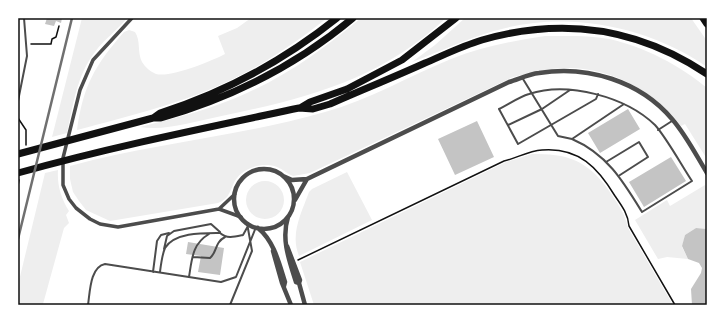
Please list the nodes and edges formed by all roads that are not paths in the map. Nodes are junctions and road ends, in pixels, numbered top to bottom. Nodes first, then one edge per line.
1 (24, 18) edge
2 (132, 18) edge
3 (337, 18) edge
4 (353, 18) edge
5 (456, 18) edge
6 (703, 18) edge
7 (707, 24) edge
8 (707, 74) edge
9 (522, 78) junction
10 (570, 90) junction
11 (532, 93) junction
12 (598, 94) junction
13 (18, 101) edge
14 (624, 104) junction
15 (299, 108) junction
16 (542, 109) junction
17 (153, 118) junction
18 (673, 121) junction
19 (508, 125) junction
20 (551, 125) junction
21 (658, 130) junction
22 (572, 139) junction
23 (18, 154) edge
24 (606, 162) junction
25 (18, 173) edge
26 (707, 173) edge
27 (620, 175) junction
28 (283, 176) junction
29 (307, 179) junction
30 (235, 194) junction
31 (293, 204) junction
32 (219, 209) junction
33 (289, 216) junction
34 (241, 217) junction
35 (247, 225) junction
36 (257, 228) junction
37 (170, 233) junction
38 (210, 233) junction
39 (220, 233) junction
40 (225, 237) junction
41 (250, 239) junction
42 (287, 246) junction
43 (164, 252) junction
44 (192, 257) junction
45 (154, 272) junction
46 (160, 273) junction
47 (189, 277) junction
48 (298, 284) junction
49 (88, 305) edge
50 (230, 305) edge
51 (291, 305) edge
52 (305, 305) edge

1 - 13 lane
2 - 32 street
3 - 17 highway
4 - 17 highway
5 - 15 highway
6 - 7 highway
8 - 15 highway
9 - 11 lane
9 - 18 street
9 - 29 street
10 - 11 lane
10 - 12 lane
10 - 16 lane
11 - 16 lane
11 - 19 lane
12 - 14 lane
12 - 20 lane
14 - 21 lane
14 - 22 lane
15 - 25 highway
16 - 19 lane
16 - 20 lane
17 - 23 highway
18 - 21 lane
18 - 26 street
19 - 20 lane
20 - 22 lane
21 - 27 lane
22 - 24 lane
24 - 27 lane
24 - 27 lane
28 - 29 street
28 - 30 street
28 - 31 street
29 - 31 street
30 - 32 street
30 - 34 street
31 - 33 street
32 - 34 street
33 - 36 street
33 - 42 street
34 - 35 street
35 - 36 street
35 - 40 lane
35 - 41 lane
36 - 41 lane
36 - 51 street
37 - 39 lane
37 - 43 lane
37 - 45 lane
38 - 39 lane
38 - 43 lane
38 - 44 lane
39 - 40 lane
40 - 44 lane
41 - 47 lane
41 - 50 lane
42 - 48 street
42 - 48 street
43 - 46 lane
44 - 47 lane
45 - 46 lane
45 - 49 lane
46 - 47 lane
48 - 52 street

